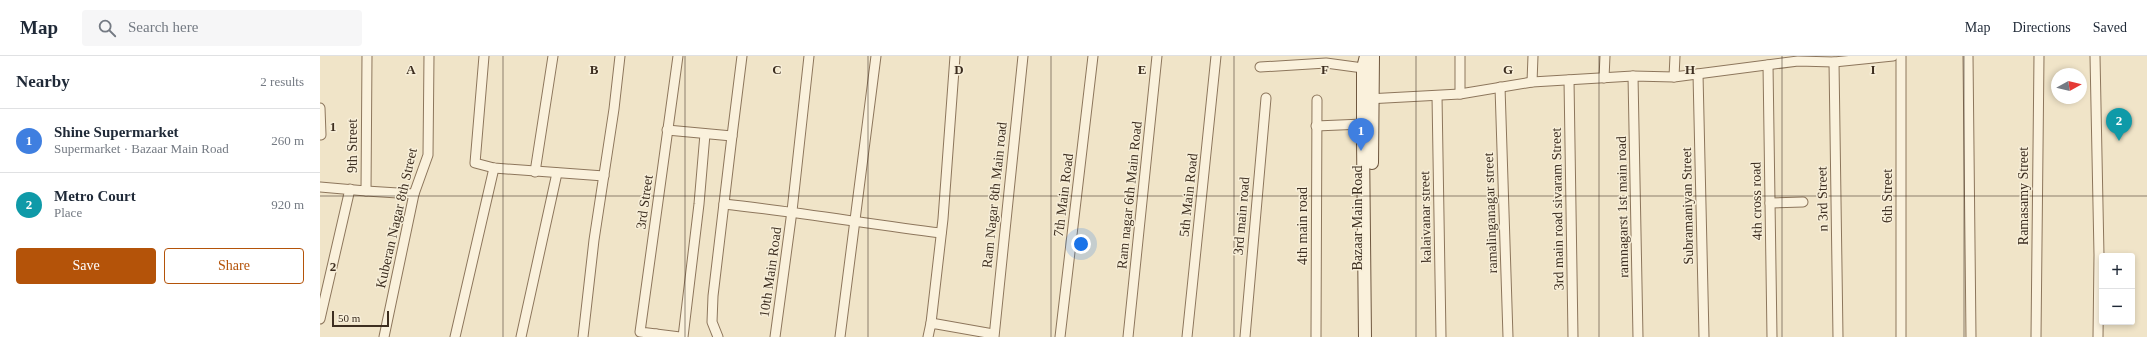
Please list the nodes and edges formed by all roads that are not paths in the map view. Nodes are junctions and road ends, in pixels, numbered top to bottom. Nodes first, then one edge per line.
1 (367, 56) edge
2 (429, 56) edge
3 (484, 56) edge
4 (553, 56) edge
5 (620, 56) edge
6 (678, 56) edge
7 (742, 56) edge
8 (809, 56) edge
9 (876, 56) edge
10 (955, 56) edge
11 (1022, 56) edge
12 (1093, 56) edge
13 (1157, 56) edge
14 (1216, 56) edge
15 (1373, 56) edge
16 (1460, 56) edge
17 (1533, 56) edge
18 (1605, 56) edge
19 (1674, 56) edge
20 (1893, 56) edge
21 (1901, 56) edge
22 (1968, 56) edge
23 (2039, 56) edge
24 (2095, 56) edge
25 (1845, 58) edge
26 (1798, 59) edge
27 (1364, 62) edge
28 (1763, 62) edge
29 (1834, 62) junction
30 (1260, 67) dead end
31 (1698, 74) junction
32 (1633, 76) junction
33 (1674, 76) junction
34 (1604, 78) junction
35 (1569, 80) junction
36 (1532, 82) junction
37 (1500, 87) junction
38 (1460, 94) junction
39 (1437, 96) junction
40 (1266, 98) dead end
41 (1367, 99) junction
42 (1317, 100) dead end
43 (320, 108) edge
44 (1316, 121) junction
45 (1363, 124) junction
46 (668, 130) junction
47 (705, 134) junction
48 (321, 135) edge
49 (732, 136) junction
50 (494, 168) junction
51 (535, 172) junction
52 (557, 173) junction
53 (604, 176) junction
54 (320, 187) edge
55 (350, 189) junction
56 (366, 191) junction
57 (414, 194) junction
58 (1803, 202) dead end
59 (1770, 203) junction
60 (724, 204) junction
61 (792, 211) junction
62 (855, 222) junction
63 (941, 233) junction
64 (320, 319) edge
65 (931, 323) junction
66 (993, 335) edge
67 (656, 336) edge
68 (384, 337) edge
69 (455, 337) edge
70 (521, 337) edge
71 (583, 337) edge
72 (681, 337) edge
73 (718, 337) edge
74 (775, 337) edge
75 (840, 337) edge
76 (928, 337) edge
77 (1060, 337) edge
78 (1128, 337) edge
79 (1187, 337) edge
80 (1245, 337) edge
81 (1316, 337) edge
82 (1366, 337) edge
83 (1372, 337) edge
84 (1440, 337) edge
85 (1508, 337) edge
86 (1573, 337) edge
87 (1638, 337) edge
88 (1704, 337) edge
89 (1772, 337) edge
90 (1838, 337) edge
91 (1901, 337) edge
92 (1971, 337) edge
93 (2036, 337) edge
94 (2098, 337) edge

1 - 56 street, 9th Street
2 - 57 street, Kuberan Nagar 8th Street
3 - 50 street
4 - 51 street
5 - 53 street
6 - 46 street, 3rd Street
7 - 49 street
8 - 61 street, 10th Main Road
9 - 62 street
10 - 63 street
11 - 66 street, Ram Nagar 8th Main road
12 - 77 street, 7th Main Road
13 - 78 street, Ram nagar 6th Main Road
14 - 79 street, 5th Main Road
15 - 41 main road
16 - 38 street
17 - 36 street
18 - 34 street
19 - 33 street
20 - 25 street
21 - 91 street, 6th Street
22 - 92 street
23 - 93 street, Ramasamy Street
24 - 94 street
25 - 29 street
26 - 28 street
26 - 29 street
27 - 30 street
27 - 41 main road
28 - 31 street
28 - 59 street, 4th cross road
29 - 90 street, n 3rd Street
31 - 33 street
31 - 88 street, Subramaniyan Street
32 - 33 street
32 - 34 street
32 - 87 street, ramnagarst 1st main road
34 - 35 street
35 - 36 street
35 - 86 street, 3rd main road sivaram Street
36 - 37 street
37 - 38 street
37 - 85 street, ramalinganagar street
38 - 39 street
39 - 41 street
39 - 84 street, kalaivanar street
40 - 80 street, 3rd main road
41 - 45 main road
41 - 83 main road, Bazaar Main Road
42 - 44 street, 4th main road
43 - 48 street
44 - 45 street
44 - 81 street, 4th main road
45 - 82 main road
46 - 47 street
46 - 67 street, 3rd Street
47 - 49 street
47 - 72 street
49 - 60 street
50 - 51 street
50 - 69 street
51 - 52 street
52 - 53 street
52 - 70 street
53 - 71 street
54 - 55 street, 9th Street
55 - 56 street, 9th Street
55 - 64 street
56 - 57 street
57 - 68 street, Kuberan Nagar 8th Street
58 - 59 street
59 - 89 street, 4th cross road
60 - 61 street
60 - 73 street
61 - 62 street
61 - 74 street, 10th Main Road
62 - 63 street
62 - 75 street
63 - 65 street
65 - 66 street
65 - 76 street
67 - 72 street

